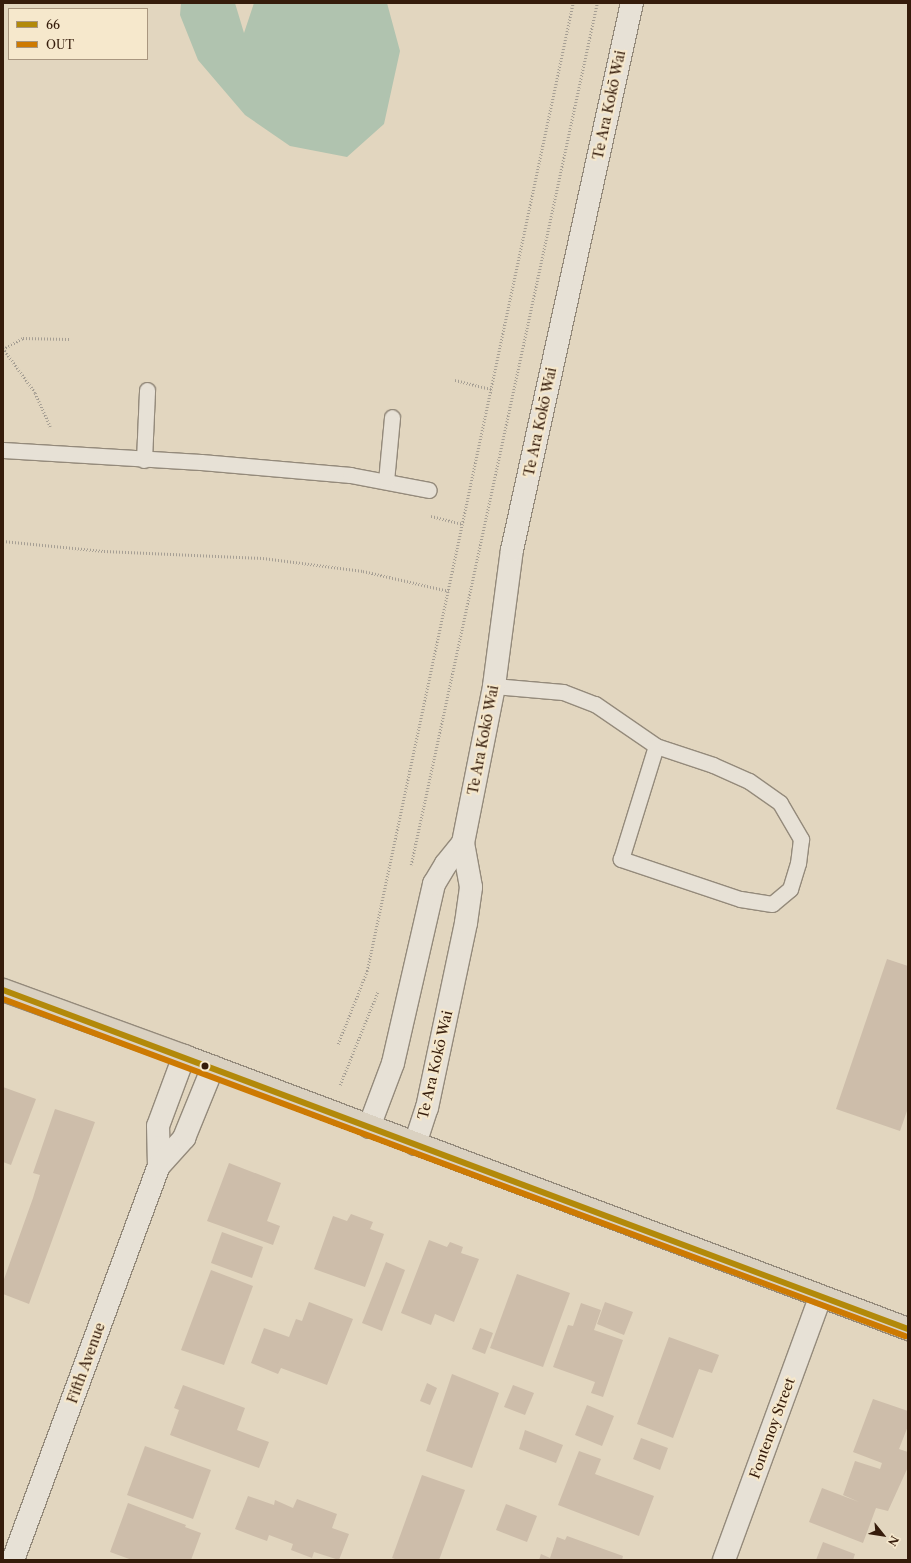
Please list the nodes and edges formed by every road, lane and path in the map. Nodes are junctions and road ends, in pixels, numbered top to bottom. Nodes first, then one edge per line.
1 (573, 3) edge
2 (597, 3) edge
3 (632, 3) edge
4 (69, 339) dead end
5 (455, 380) dead end
6 (492, 389) junction
7 (147, 390) dead end
8 (392, 417) dead end
9 (3, 450) edge
10 (66, 456) junction
11 (144, 460) junction
12 (386, 481) junction
13 (429, 490) dead end
14 (3, 541) edge
15 (449, 591) junction
16 (494, 686) junction
17 (656, 746) junction
18 (463, 843) junction
19 (409, 870) dead end
20 (381, 984) dead end
21 (3, 990) edge
22 (338, 1044) dead end
23 (184, 1056) junction
24 (213, 1067) junction
25 (329, 1111) junction
26 (369, 1127) junction
27 (415, 1144) junction
28 (159, 1166) junction
29 (820, 1297) junction
30 (908, 1330) edge
31 (13, 1560) edge
32 (724, 1560) edge

1 - 6 path
2 - 19 path
3 - 16 street, Te Ara Kokō Wai
4 - 10 path
5 - 6 path
6 - 15 path
7 - 11 lane
8 - 12 lane
9 - 10 lane
10 - 11 lane
11 - 12 lane
12 - 13 lane
14 - 15 path
15 - 22 path
16 - 17 lane
16 - 18 street, Te Ara Kokō Wai
17 - 17 lane
18 - 26 street, Te Ara Kokō Wai
18 - 27 street, Te Ara Kokō Wai
20 - 25 path
21 - 23 main road
23 - 24 main road
23 - 28 street, Fifth Avenue
24 - 25 main road
24 - 28 street, Fifth Avenue
25 - 26 main road
26 - 27 main road
27 - 29 main road
28 - 31 street, Fifth Avenue
29 - 30 main road
29 - 32 street, Fontenoy Street

